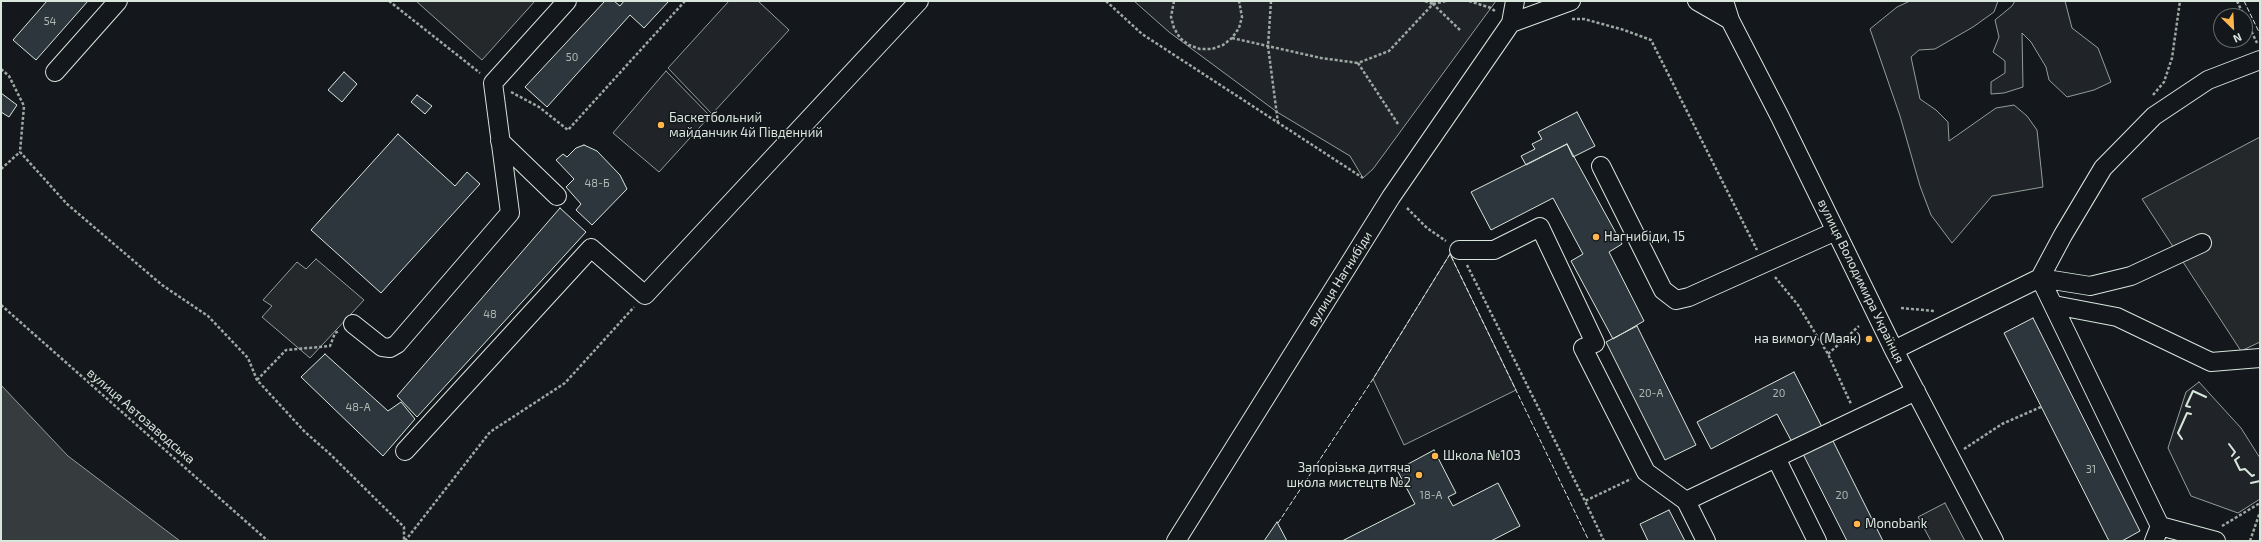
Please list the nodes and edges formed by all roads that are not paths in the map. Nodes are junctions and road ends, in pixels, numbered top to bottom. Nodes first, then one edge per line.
1 (118, 1) edge
2 (567, 1) edge
3 (919, 1) edge
4 (1515, 1) edge
5 (1571, 1) edge
6 (1697, 1) edge
7 (1724, 1) edge
8 (1730, 20) junction
9 (1511, 23) junction
10 (2260, 60) edge
11 (55, 72) dead end
12 (500, 141) junction
13 (1601, 166) dead end
14 (557, 196) dead end
15 (1836, 231) junction
16 (2202, 243) dead end
17 (1459, 250) road end
18 (2040, 278) junction
19 (2054, 305) junction
20 (353, 324) road end
21 (1894, 350) junction
22 (2260, 358) edge
23 (1916, 391) junction
24 (405, 451) dead end
25 (1776, 458) junction
26 (1686, 502) junction
27 (2157, 533) edge
28 (2209, 539) edge
29 (1176, 541) edge
30 (1706, 541) edge
31 (1818, 541) edge
32 (1994, 541) edge

1 - 11 street
2 - 12 street
3 - 24 street
4 - 9 street, вулиця Нагнибіди
5 - 9 street
6 - 8 street
7 - 8 street, вулиця Володимира Українця
8 - 15 street, вулиця Володимира Українця
9 - 29 street, вулиця Нагнибіди
10 - 18 street
12 - 14 street
12 - 20 street
13 - 15 street
15 - 21 street, вулиця Володимира Українця
16 - 18 street
17 - 26 street
18 - 19 street
18 - 21 street
19 - 22 street
19 - 27 street
21 - 23 street, вулиця Володимира Українця
23 - 25 street
23 - 32 street, вулиця Володимира Українця
25 - 26 street
25 - 31 street
26 - 30 street
27 - 28 street

